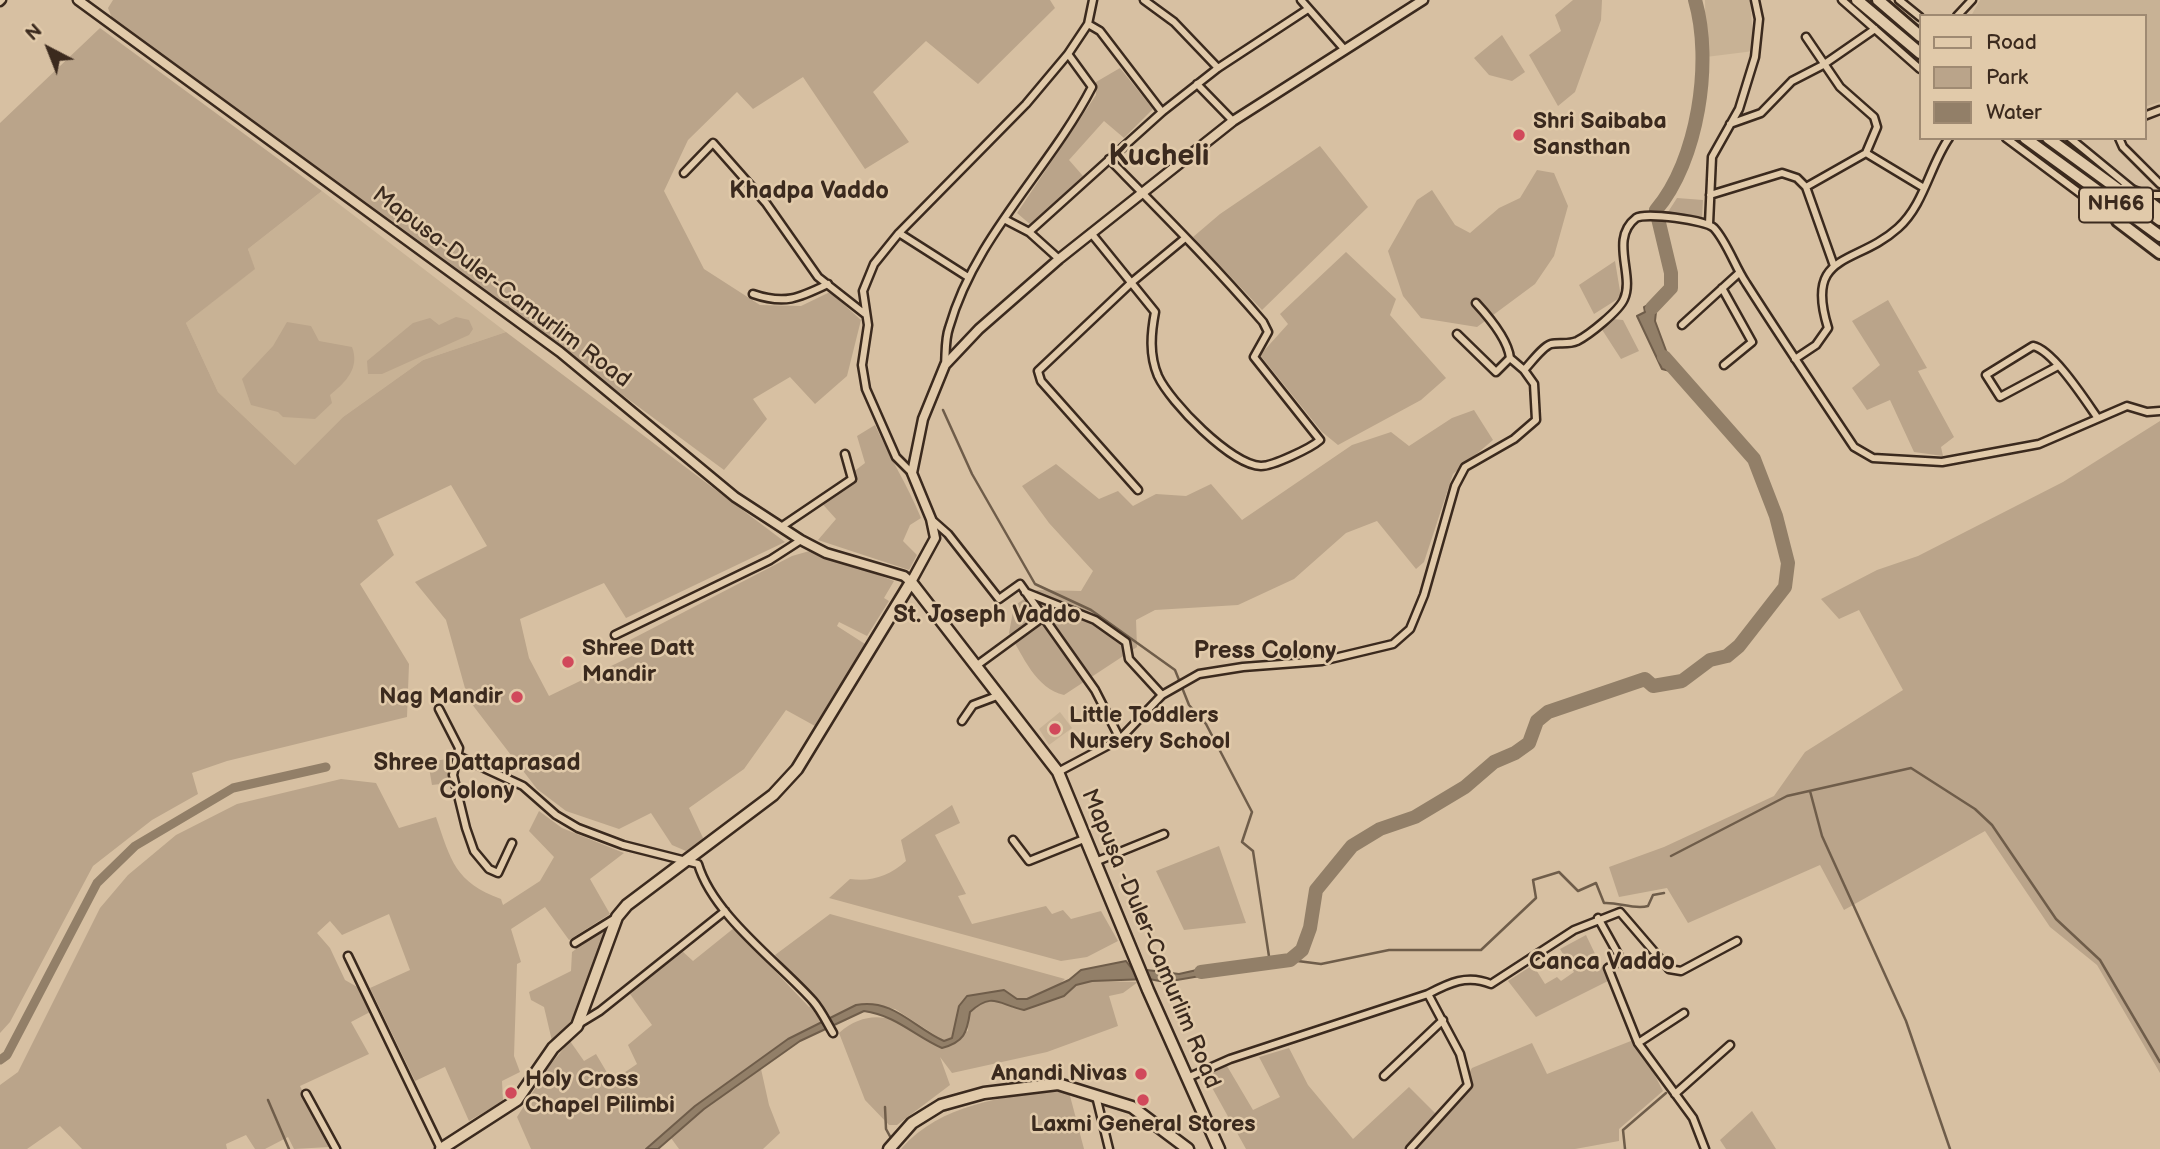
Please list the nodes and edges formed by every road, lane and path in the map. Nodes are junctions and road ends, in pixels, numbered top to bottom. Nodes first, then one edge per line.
1 (78, 0) edge
2 (1093, 0) edge
3 (1144, 0) edge
4 (1301, 0) edge
5 (1423, 0) edge
6 (1755, 0) edge
7 (1842, 0) edge
8 (1857, 0) edge
9 (1878, 0) edge
10 (1899, 0) edge
11 (1972, 0) edge
12 (1410, 3) edge
13 (1308, 9) junction
14 (1961, 14) edge
15 (1918, 15) edge
16 (1088, 24) junction
17 (1875, 29) junction
18 (1918, 34) edge
19 (1806, 37) dead end
20 (1345, 50) junction
21 (1918, 51) edge
22 (1068, 54) junction
23 (1823, 65) junction
24 (1918, 67) edge
25 (1218, 68) junction
26 (1197, 85) junction
27 (1162, 112) junction
28 (1233, 121) junction
29 (1730, 124) junction
30 (1948, 140) edge
31 (2009, 140) edge
32 (2028, 140) edge
33 (2051, 140) edge
34 (2072, 140) edge
35 (2120, 140) edge
36 (1866, 153) junction
37 (1109, 159) junction
38 (684, 173) dead end
39 (2108, 183) junction
40 (2160, 184) edge
41 (1806, 187) junction
42 (1924, 188) junction
43 (1142, 193) junction
44 (1710, 195) junction
45 (2140, 195) junction
46 (2160, 195) edge
47 (2105, 197) junction
48 (2160, 210) edge
49 (1004, 219) junction
50 (2160, 220) edge
51 (1709, 225) junction
52 (1029, 232) junction
53 (899, 233) junction
54 (1091, 233) junction
55 (2160, 236) edge
56 (1184, 239) junction
57 (2160, 253) edge
58 (1059, 259) junction
59 (1834, 266) junction
60 (1739, 273) junction
61 (968, 276) junction
62 (1132, 282) junction
63 (828, 284) junction
64 (1722, 288) junction
65 (753, 295) dead end
66 (1476, 303) dead end
67 (865, 314) junction
68 (1682, 325) dead end
69 (1457, 334) dead end
70 (1510, 358) junction
71 (1795, 359) junction
72 (946, 365) junction
73 (1724, 365) dead end
74 (2058, 366) junction
75 (1524, 370) junction
76 (2160, 411) edge
77 (2097, 417) junction
78 (845, 454) dead end
79 (912, 473) junction
80 (1138, 491) dead end
81 (932, 519) junction
82 (781, 527) junction
83 (801, 540) junction
84 (911, 582) junction
85 (1024, 591) junction
86 (1043, 617) junction
87 (615, 635) dead end
88 (976, 666) junction
89 (1162, 695) junction
90 (997, 696) junction
91 (439, 709) dead end
92 (962, 721) dead end
93 (1120, 739) junction
94 (458, 756) junction
95 (1058, 772) junction
96 (1164, 834) dead end
97 (1084, 839) junction
98 (1013, 840) dead end
99 (512, 843) dead end
100 (685, 859) junction
101 (1096, 862) junction
102 (725, 911) junction
103 (617, 917) junction
104 (1598, 918) junction
105 (1737, 941) dead end
106 (575, 943) dead end
107 (348, 956) dead end
108 (1429, 994) junction
109 (1684, 1013) dead end
110 (1443, 1020) junction
111 (577, 1026) junction
112 (833, 1033) dead end
113 (1638, 1044) junction
114 (1730, 1045) dead end
115 (1384, 1076) dead end
116 (1187, 1078) junction
117 (306, 1094) dead end
118 (1675, 1094) junction
119 (1096, 1096) junction
120 (336, 1149) edge
121 (441, 1149) edge
122 (888, 1149) edge
123 (1110, 1149) edge
124 (1188, 1149) edge
125 (1219, 1149) edge
126 (1410, 1149) edge
127 (1705, 1149) edge

1 - 82 street, Mapusa-Duler-Camurlim Road
2 - 16 street
3 - 25 street
4 - 13 street
5 - 12 street
6 - 29 street
7 - 17 street
8 - 21 highway
9 - 18 highway
10 - 15 street
11 - 14 street
12 - 20 street
13 - 20 street
13 - 25 street
16 - 22 street
16 - 27 street
17 - 23 street
17 - 24 street
19 - 23 street
20 - 28 street
22 - 49 street
22 - 53 street
23 - 29 street
23 - 36 street
25 - 26 street
26 - 27 street
26 - 28 street
27 - 37 street
28 - 43 street
29 - 44 street
30 - 42 street
31 - 47 street
32 - 47 highway, NH66
33 - 39 highway, NH66
34 - 45 street
35 - 40 street
36 - 41 street
36 - 42 street
37 - 43 street
37 - 52 street
38 - 63 street
39 - 45 highway
39 - 50 highway, NH66
41 - 44 street
41 - 59 street
42 - 59 street
43 - 54 street
43 - 56 street
44 - 51 street
45 - 46 street
45 - 48 highway
47 - 55 highway, NH66
47 - 57 highway
49 - 52 street
49 - 61 street
51 - 60 street
51 - 75 street
52 - 58 street
53 - 61 street
53 - 67 street
54 - 58 street
54 - 62 street
56 - 62 street
56 - 62 street
58 - 72 street
59 - 71 street
60 - 64 street
60 - 71 street
61 - 72 street
62 - 80 street
63 - 65 street
63 - 67 street
64 - 68 street
64 - 73 street
66 - 70 street
67 - 79 street
69 - 70 street
70 - 75 street
71 - 77 street
72 - 79 street
74 - 74 street
74 - 77 street
75 - 89 street
76 - 77 street
78 - 82 street
79 - 81 street
81 - 84 street
81 - 85 street
82 - 83 street, Mapusa-Duler-Camurlim Road
83 - 84 street, Mapusa-Duler-Camurlim Road
83 - 87 street
84 - 88 main road, Mapusa -Duler-Camurlim Road
84 - 100 main road
85 - 86 street
85 - 89 street
86 - 88 street
86 - 93 street
88 - 90 main road, Mapusa -Duler-Camurlim Road
89 - 93 street
90 - 92 street
90 - 95 main road, Mapusa -Duler-Camurlim Road
91 - 94 street
93 - 95 street
94 - 99 street
94 - 100 street
95 - 97 main road, Mapusa -Duler-Camurlim Road
96 - 101 street
97 - 98 street
97 - 101 main road, Mapusa -Duler-Camurlim Road
100 - 102 street
100 - 103 main road
101 - 116 main road, Mapusa -Duler-Camurlim Road
102 - 111 street
102 - 112 street
103 - 106 street
103 - 111 main road
104 - 105 street
104 - 108 street
104 - 113 street
107 - 121 street
108 - 110 street
108 - 116 street
109 - 113 street
110 - 115 street
110 - 126 street
111 - 121 main road
113 - 118 street
114 - 118 street
116 - 125 main road, Mapusa -Duler-Camurlim Road
117 - 120 street
118 - 127 street
119 - 122 main road
119 - 123 street
119 - 124 main road

